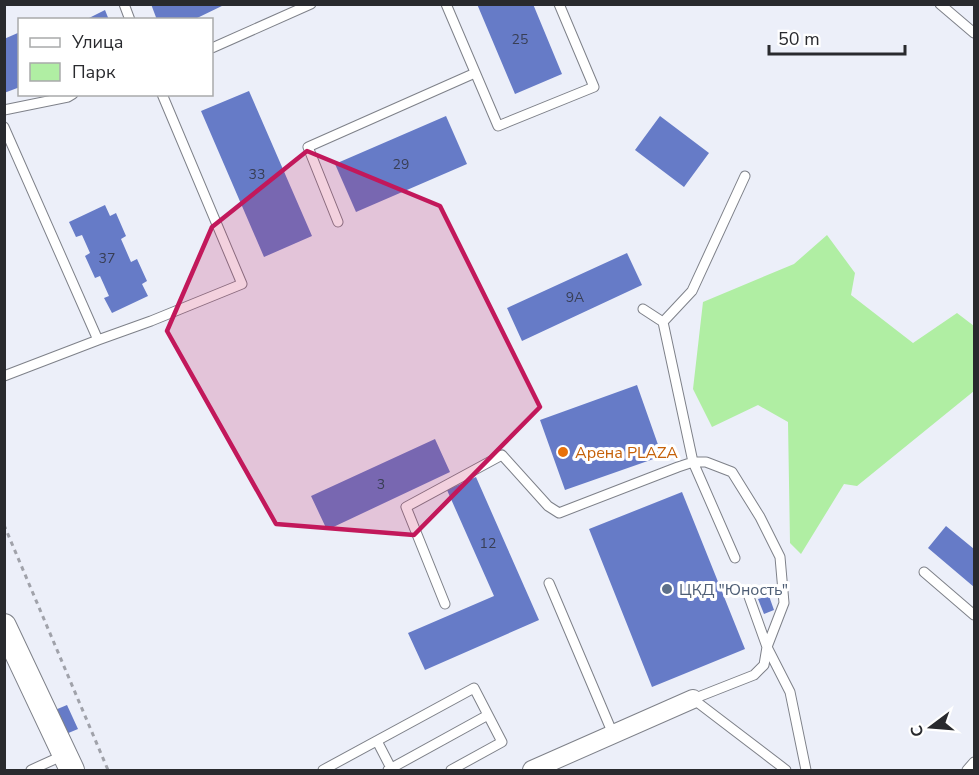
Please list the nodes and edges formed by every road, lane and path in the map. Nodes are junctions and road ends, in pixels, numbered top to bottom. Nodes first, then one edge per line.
1 (311, 4) edge
2 (446, 4) edge
3 (559, 4) edge
4 (940, 4) edge
5 (975, 33) edge
6 (213, 48) edge
7 (475, 73) junction
8 (70, 96) edge
9 (163, 96) edge
10 (4, 110) edge
11 (4, 127) edge
12 (745, 176) dead end
13 (338, 222) dead end
14 (643, 309) dead end
15 (663, 322) junction
16 (98, 340) junction
17 (4, 376) edge
18 (693, 462) junction
19 (4, 525) edge
20 (735, 558) dead end
21 (924, 572) dead end
22 (549, 583) dead end
23 (748, 594) dead end
24 (445, 604) dead end
25 (975, 615) edge
26 (4, 626) edge
27 (767, 647) junction
28 (693, 699) junction
29 (488, 715) junction
30 (613, 734) junction
31 (376, 741) junction
32 (69, 762) edge
33 (975, 762) edge
34 (391, 770) edge
35 (536, 770) edge
36 (31, 771) edge
37 (108, 771) edge
38 (323, 771) edge
39 (451, 771) edge
40 (786, 771) edge
41 (806, 771) edge
42 (967, 771) edge

1 - 6 lane
2 - 7 lane
3 - 7 lane
4 - 5 lane
7 - 13 lane
8 - 10 lane
9 - 16 lane
11 - 16 lane
12 - 15 lane
14 - 15 lane
15 - 18 lane
16 - 17 lane
18 - 20 lane
18 - 24 lane
18 - 27 lane
19 - 37 path
21 - 25 lane
22 - 30 lane
23 - 27 lane
26 - 32 street
27 - 28 lane
27 - 41 lane
28 - 30 street
28 - 40 lane
29 - 31 lane
29 - 34 lane
29 - 39 lane
30 - 35 street
31 - 34 lane
31 - 38 lane
32 - 36 lane
33 - 42 lane

